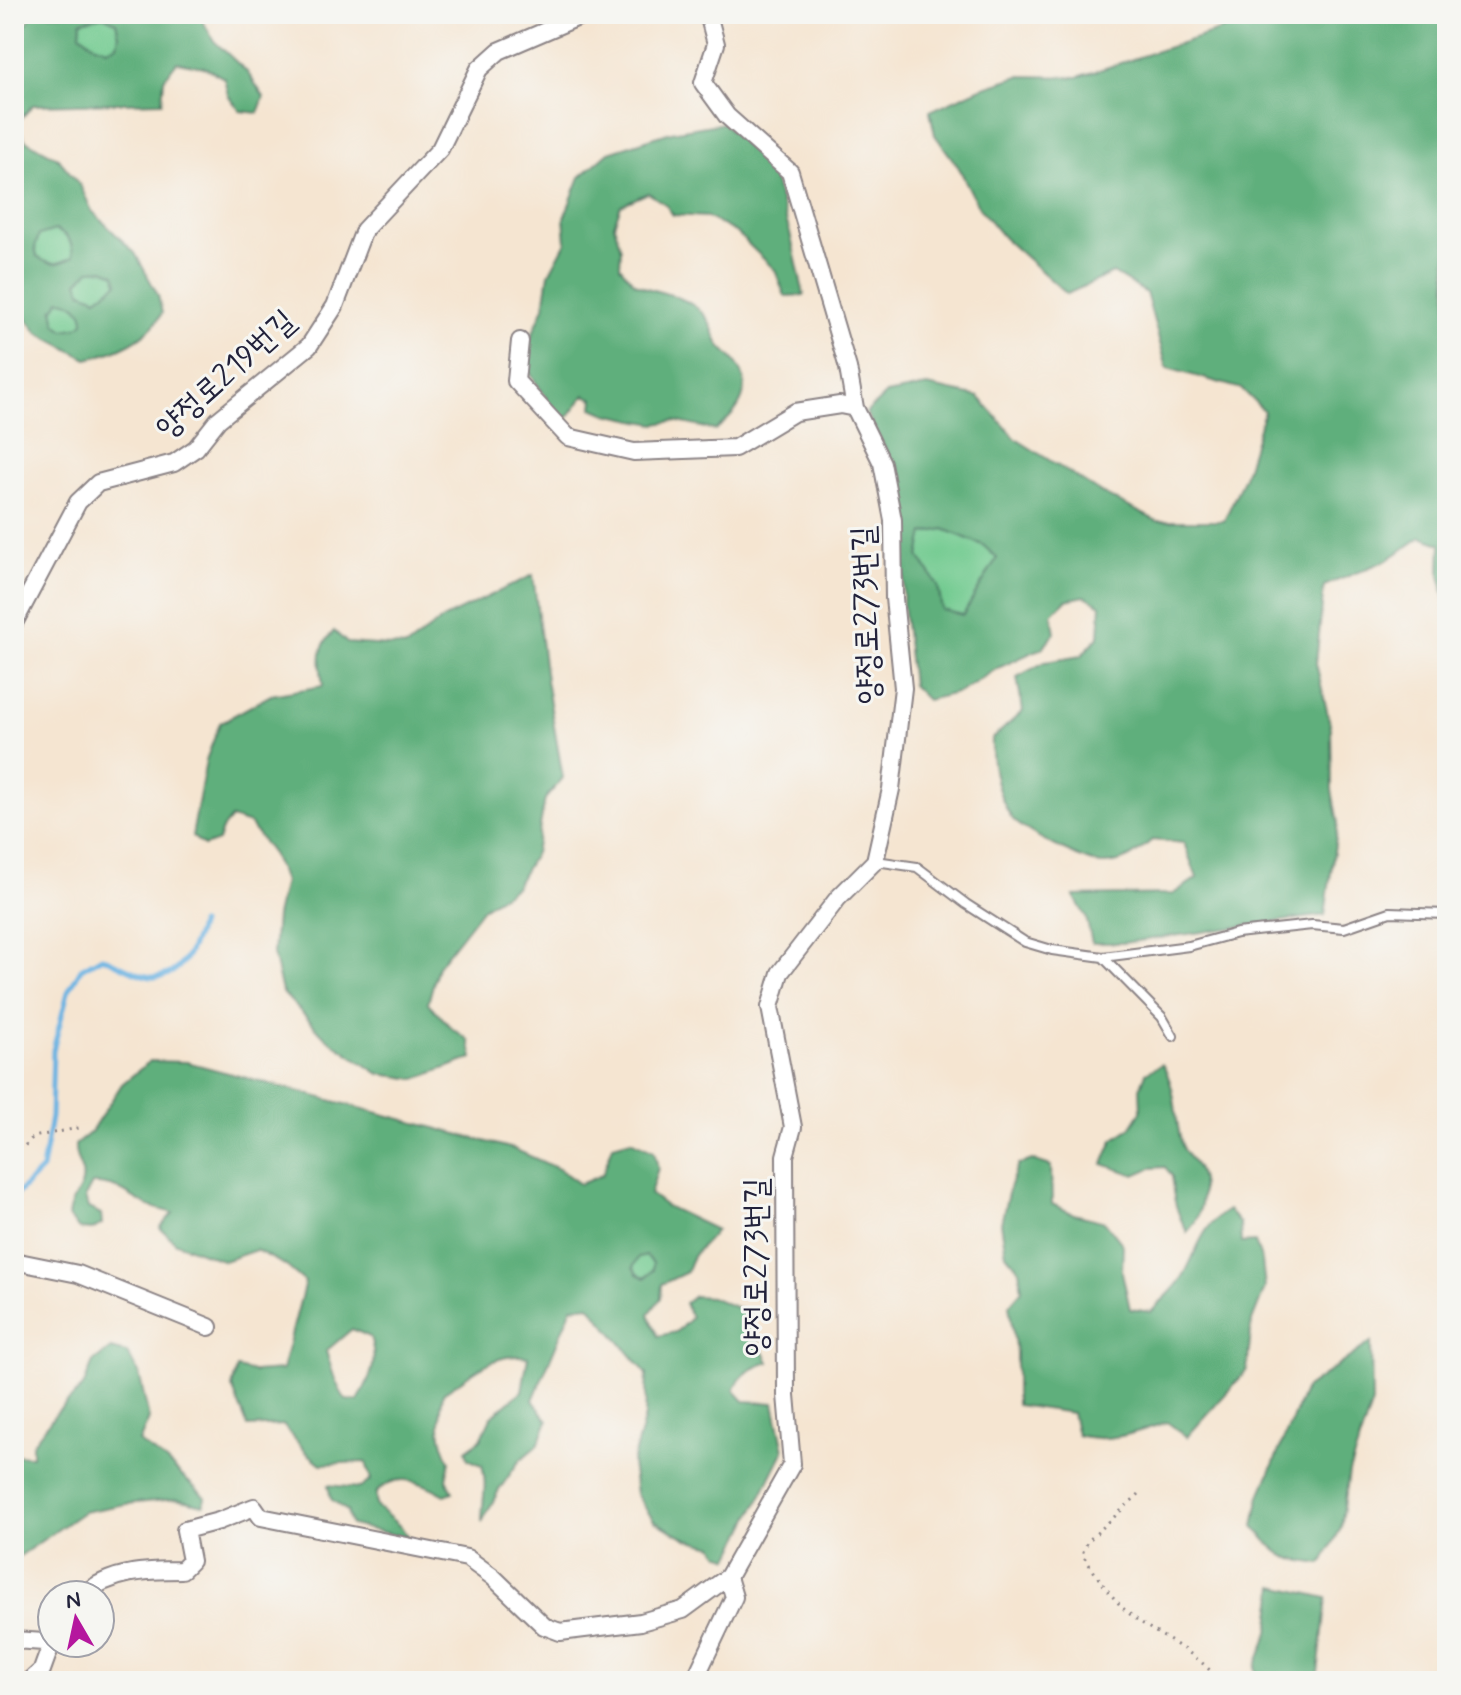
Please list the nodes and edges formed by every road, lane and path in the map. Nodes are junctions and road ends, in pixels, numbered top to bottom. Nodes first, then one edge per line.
1 (585, 14) edge
2 (708, 14) edge
3 (520, 341) dead end
4 (855, 408) junction
5 (14, 623) edge
6 (875, 861) junction
7 (1447, 914) edge
8 (1103, 957) junction
9 (1173, 1036) dead end
10 (83, 1127) dead end
11 (14, 1157) edge
12 (14, 1261) edge
13 (209, 1327) dead end
14 (1139, 1494) dead end
15 (728, 1577) junction
16 (110, 1579) edge
17 (36, 1637) edge
18 (14, 1640) edge
19 (46, 1659) edge
20 (30, 1681) edge
21 (694, 1681) edge
22 (1219, 1681) edge

1 - 5 street, 양정로219번길
2 - 4 street, 양정로273번길
3 - 4 street
4 - 6 street, 양정로273번길
6 - 8 lane
6 - 15 street, 양정로273번길
7 - 8 lane
8 - 9 lane
10 - 11 path
12 - 13 street
14 - 22 path
15 - 16 street
15 - 21 street, 양정로273번길
17 - 18 street
19 - 20 street

